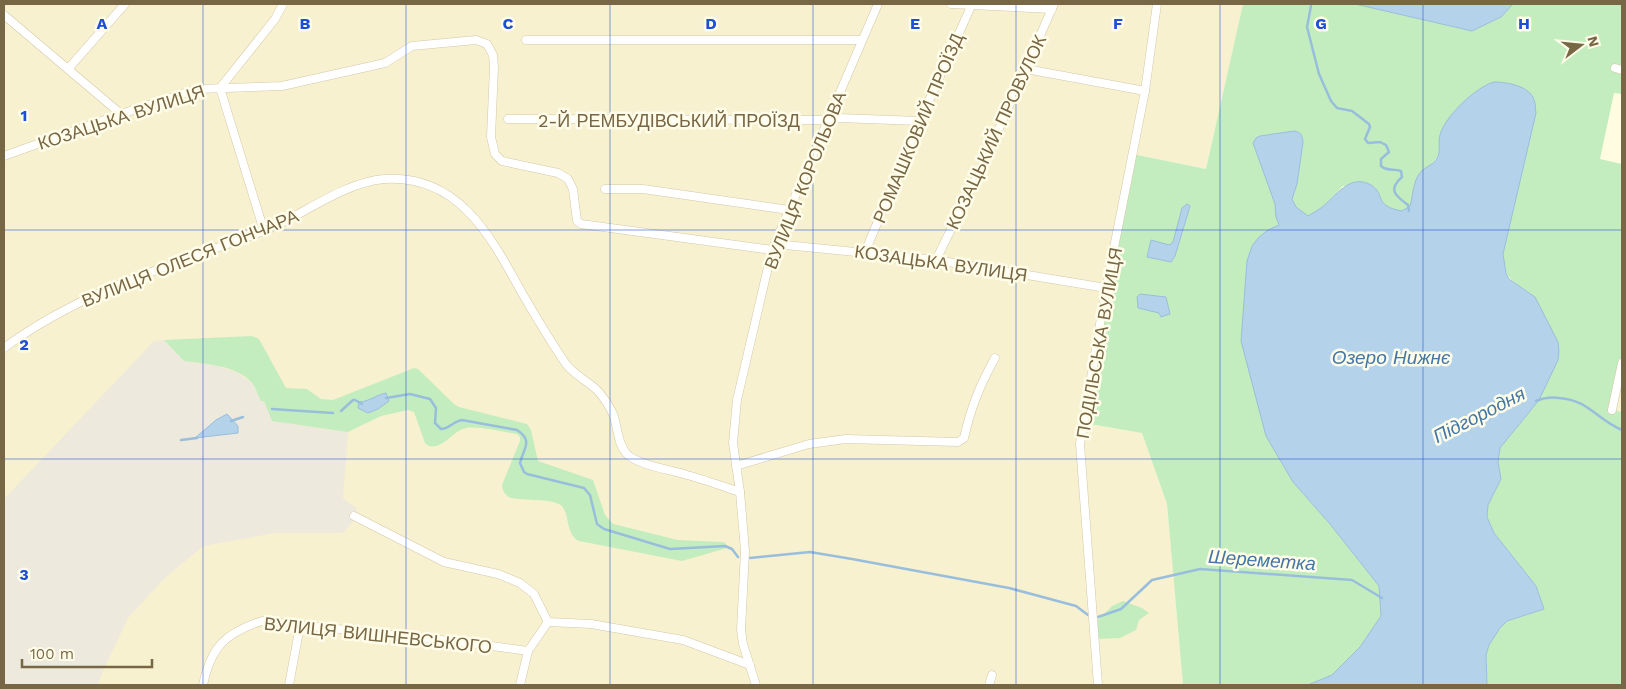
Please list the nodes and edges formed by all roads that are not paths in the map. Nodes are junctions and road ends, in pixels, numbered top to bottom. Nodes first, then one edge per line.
1 (125, 4) edge
2 (284, 4) edge
3 (878, 4) edge
4 (951, 4) edge
5 (972, 4) edge
6 (1157, 4) edge
7 (1053, 6) edge
8 (4, 16) edge
9 (526, 40) dead end
10 (862, 40) junction
11 (68, 69) junction
12 (1026, 69) junction
13 (220, 88) junction
14 (1145, 91) junction
15 (121, 114) junction
16 (508, 119) dead end
17 (829, 120) junction
18 (920, 121) junction
19 (4, 156) edge
20 (605, 189) dead end
21 (788, 210) junction
22 (264, 231) junction
23 (773, 247) junction
24 (865, 252) junction
25 (936, 260) junction
26 (1106, 288) junction
27 (4, 348) edge
28 (995, 358) dead end
29 (1622, 363) edge
30 (1612, 410) dead end
31 (736, 466) junction
32 (740, 492) junction
33 (354, 516) dead end
34 (548, 622) junction
35 (300, 626) junction
36 (528, 651) junction
37 (750, 665) junction
38 (992, 675) dead end
39 (202, 685) edge
40 (289, 685) edge
41 (520, 685) edge
42 (756, 685) edge
43 (989, 685) edge
44 (1098, 685) edge

1 - 11 street
2 - 13 street
3 - 10 street, ВУЛИЦЯ КОРОЛЬОВА
4 - 5 street
5 - 7 street
5 - 18 street, РОМАШКОВИЙ ПРОЇЗД
6 - 14 street, ПОДІЛЬСЬКА ВУЛИЦЯ
7 - 12 street, КОЗАЦЬКИЙ ПРОВУЛОК
8 - 11 street
9 - 10 street
10 - 17 street, ВУЛИЦЯ КОРОЛЬОВА
11 - 15 street
12 - 14 street
12 - 25 street, КОЗАЦЬКИЙ ПРОВУЛОК
13 - 15 street, КОЗАЦЬКА ВУЛИЦЯ
13 - 22 street
13 - 23 street, КОЗАЦЬКА ВУЛИЦЯ
14 - 26 street, ПОДІЛЬСЬКА ВУЛИЦЯ
15 - 19 street, КОЗАЦЬКА ВУЛИЦЯ
16 - 17 street, 2-Й РЕМБУДІВСЬКИЙ ПРОЇЗД
17 - 18 street, 2-Й РЕМБУДІВСЬКИЙ ПРОЇЗД
17 - 21 street, ВУЛИЦЯ КОРОЛЬОВА
18 - 24 street, РОМАШКОВИЙ ПРОЇЗД
20 - 21 street
21 - 23 street, ВУЛИЦЯ КОРОЛЬОВА
22 - 27 street, ВУЛИЦЯ ОЛЕСЯ ГОНЧАРА
22 - 32 street, ВУЛИЦЯ ОЛЕСЯ ГОНЧАРА
23 - 24 street, КОЗАЦЬКА ВУЛИЦЯ
23 - 31 street, ВУЛИЦЯ КОРОЛЬОВА
24 - 25 street, КОЗАЦЬКА ВУЛИЦЯ
25 - 26 street, КОЗАЦЬКА ВУЛИЦЯ
26 - 44 street, ПОДІЛЬСЬКА ВУЛИЦЯ
28 - 31 street
29 - 30 street
31 - 32 street, ВУЛИЦЯ КОРОЛЬОВА
32 - 37 street, ВУЛИЦЯ КОРОЛЬОВА
33 - 34 street
34 - 36 street
34 - 37 street
35 - 36 street, ВУЛИЦЯ ВИШНЕВСЬКОГО
35 - 39 street, ВУЛИЦЯ ВИШНЕВСЬКОГО
35 - 40 street
36 - 41 street
37 - 42 street, ВУЛИЦЯ КОРОЛЬОВА
38 - 43 street

